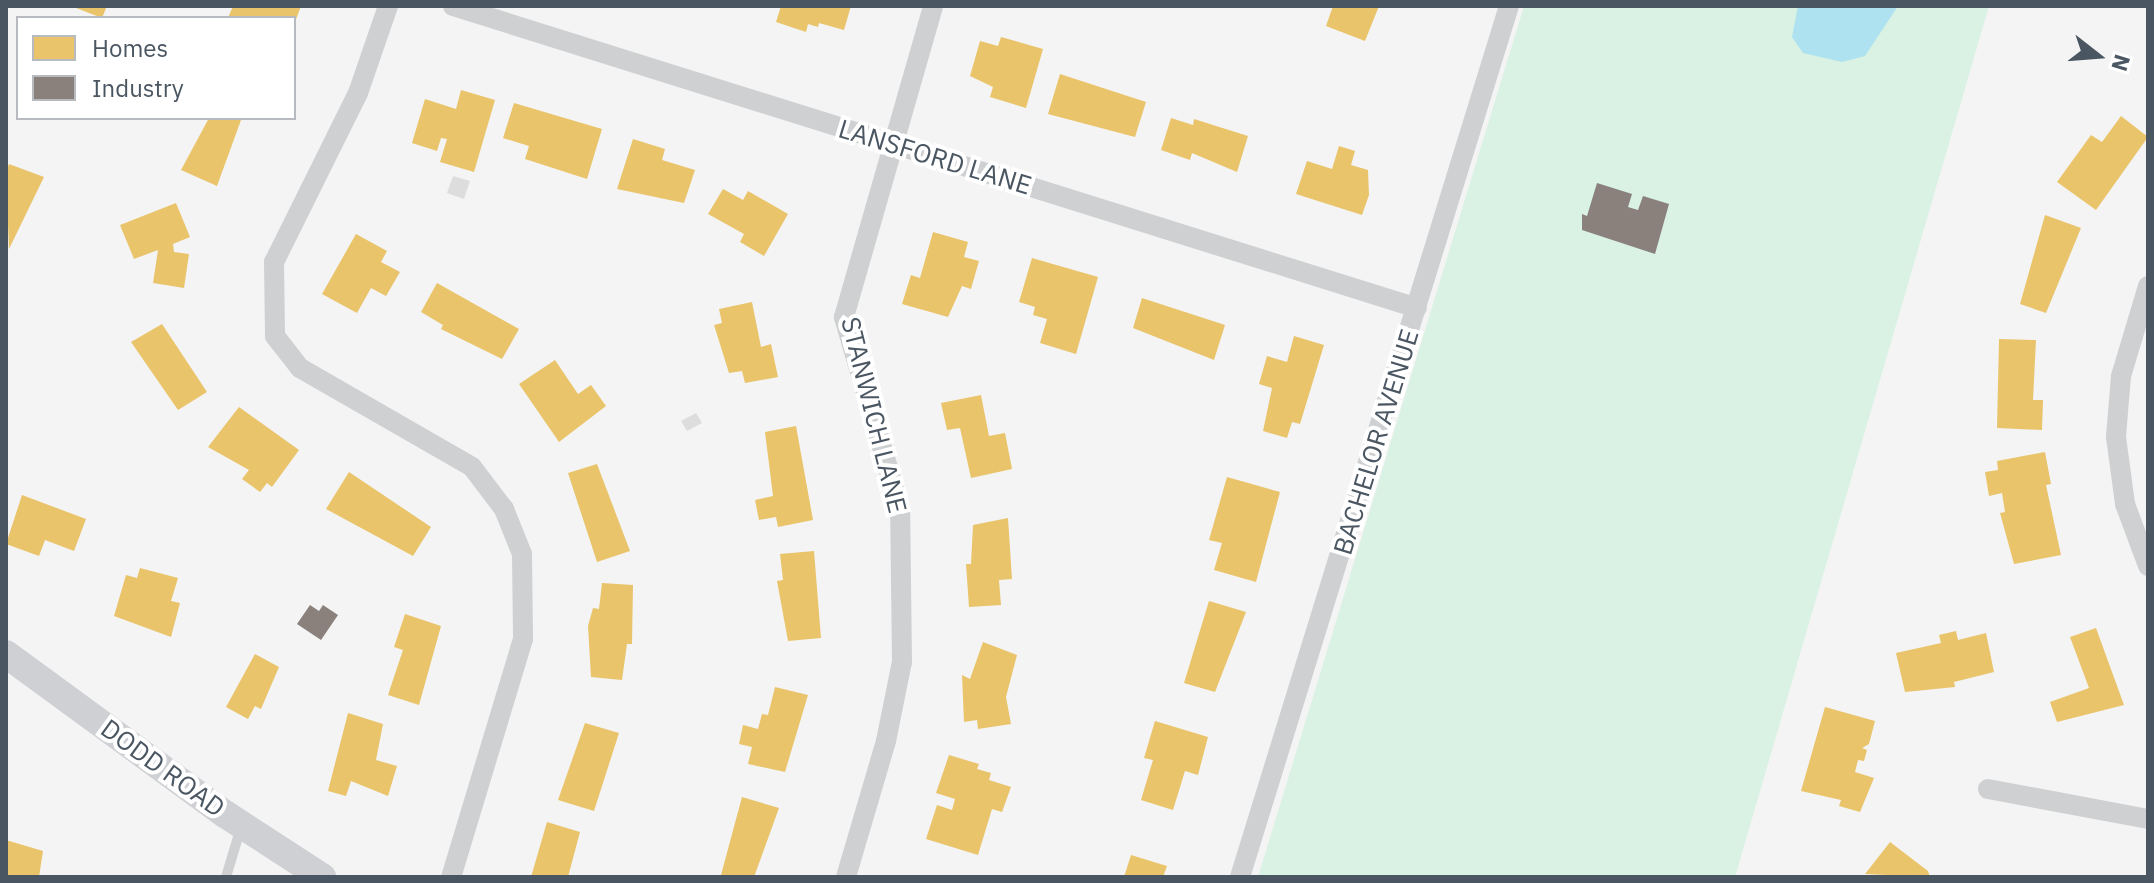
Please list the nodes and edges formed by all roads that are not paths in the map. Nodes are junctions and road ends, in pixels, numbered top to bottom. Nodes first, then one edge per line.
1 (388, 6) edge
2 (453, 6) edge
3 (933, 6) edge
4 (1509, 6) edge
5 (890, 143) junction
6 (2148, 286) edge
7 (1417, 308) junction
8 (2148, 566) edge
9 (6, 654) edge
10 (1988, 789) dead end
11 (2148, 819) edge
12 (242, 825) junction
13 (226, 877) edge
14 (322, 877) edge
15 (451, 877) edge
16 (846, 877) edge
17 (1240, 877) edge

1 - 15 street
2 - 5 street, LANSFORD LANE
3 - 5 street, STANWICH LANE
4 - 7 street, BACHELOR AVENUE
5 - 7 street, LANSFORD LANE
5 - 16 street, STANWICH LANE
6 - 8 street
7 - 17 street, BACHELOR AVENUE
9 - 12 main road, DODD ROAD
10 - 11 street
12 - 13 lane
12 - 14 main road, DODD ROAD

